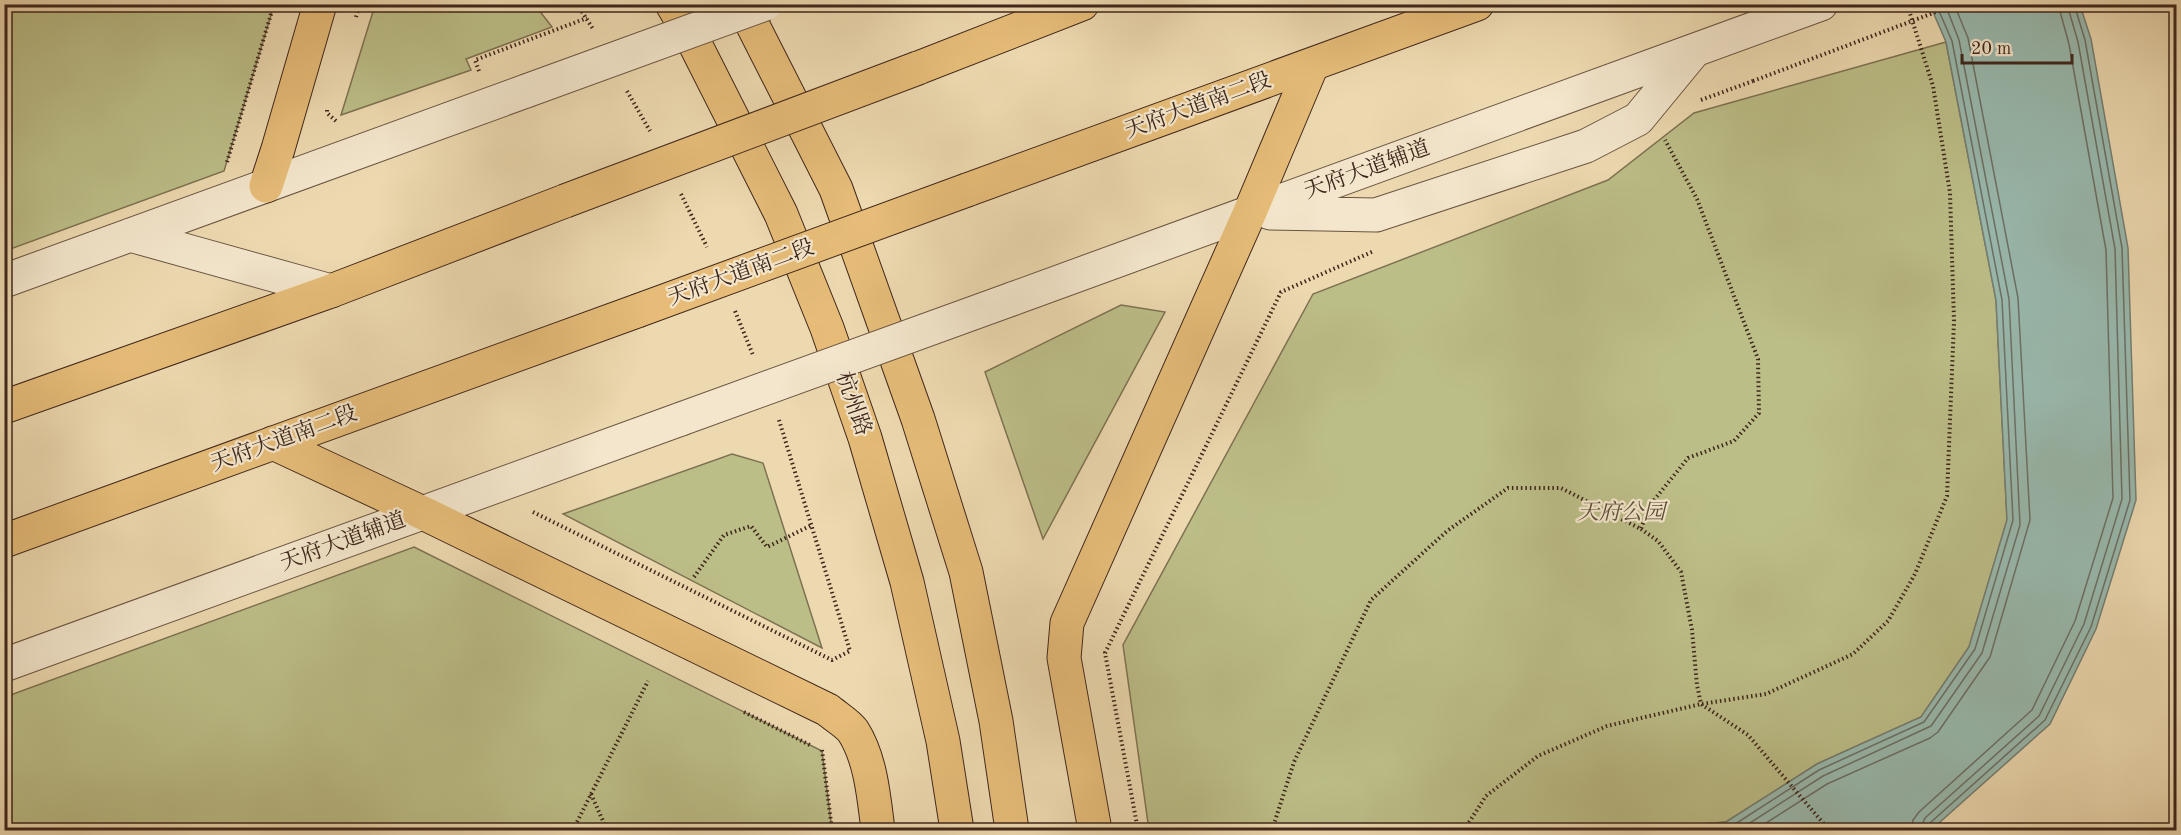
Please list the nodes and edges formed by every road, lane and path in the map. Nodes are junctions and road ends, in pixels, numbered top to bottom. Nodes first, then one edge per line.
1 (274, 4) edge
2 (320, 4) edge
3 (360, 4) edge
4 (672, 4) edge
5 (742, 4) edge
6 (765, 4) edge
7 (1082, 4) edge
8 (1477, 4) edge
9 (1821, 4) edge
10 (1907, 4) edge
11 (1957, 4) edge
12 (587, 18) dead end
13 (353, 26) dead end
14 (1708, 46) junction
15 (475, 60) dead end
16 (1312, 65) junction
17 (330, 102) dead end
18 (1692, 104) dead end
19 (1638, 119) junction
20 (341, 125) dead end
21 (224, 171) dead end
22 (266, 186) junction
23 (1250, 212) junction
24 (130, 235) junction
25 (1378, 250) dead end
26 (4, 281) edge
27 (331, 291) junction
28 (4, 407) edge
29 (273, 443) junction
30 (423, 513) junction
31 (812, 525) dead end
32 (1641, 529) junction
33 (4, 541) edge
34 (694, 577) dead end
35 (4, 666) edge
36 (648, 681) dead end
37 (1701, 704) junction
38 (740, 710) dead end
39 (591, 794) junction
40 (573, 831) edge
41 (608, 831) edge
42 (832, 831) edge
43 (878, 831) edge
44 (957, 831) edge
45 (1012, 831) edge
46 (1095, 831) edge
47 (1138, 831) edge
48 (1272, 831) edge
49 (1464, 831) edge
50 (1829, 831) edge

1 - 21 path
2 - 22 main road
3 - 13 path
4 - 44 main road, 杭州路
5 - 45 main road
6 - 22 street, bridge
7 - 27 main road, bridge
8 - 16 main road, 天府大道南二段
9 - 14 street, 天府大道辅道
10 - 37 path
11 - 18 path, bridge
12 - 15 path
14 - 19 street
14 - 23 street, 天府大道辅道
16 - 23 main road
16 - 29 main road, 天府大道南二段, bridge
17 - 20 path
19 - 23 street
19 - 32 path
22 - 24 street
23 - 30 street, 天府大道辅道, bridge
23 - 46 main road
24 - 26 street
24 - 27 street
25 - 47 path
27 - 28 main road
29 - 30 main road
29 - 33 main road, 天府大道南二段
30 - 35 street, 天府大道辅道
30 - 43 main road
31 - 34 path
32 - 37 path
32 - 48 path
36 - 39 path
37 - 49 path
37 - 50 path
38 - 42 path
39 - 40 path
39 - 41 path

